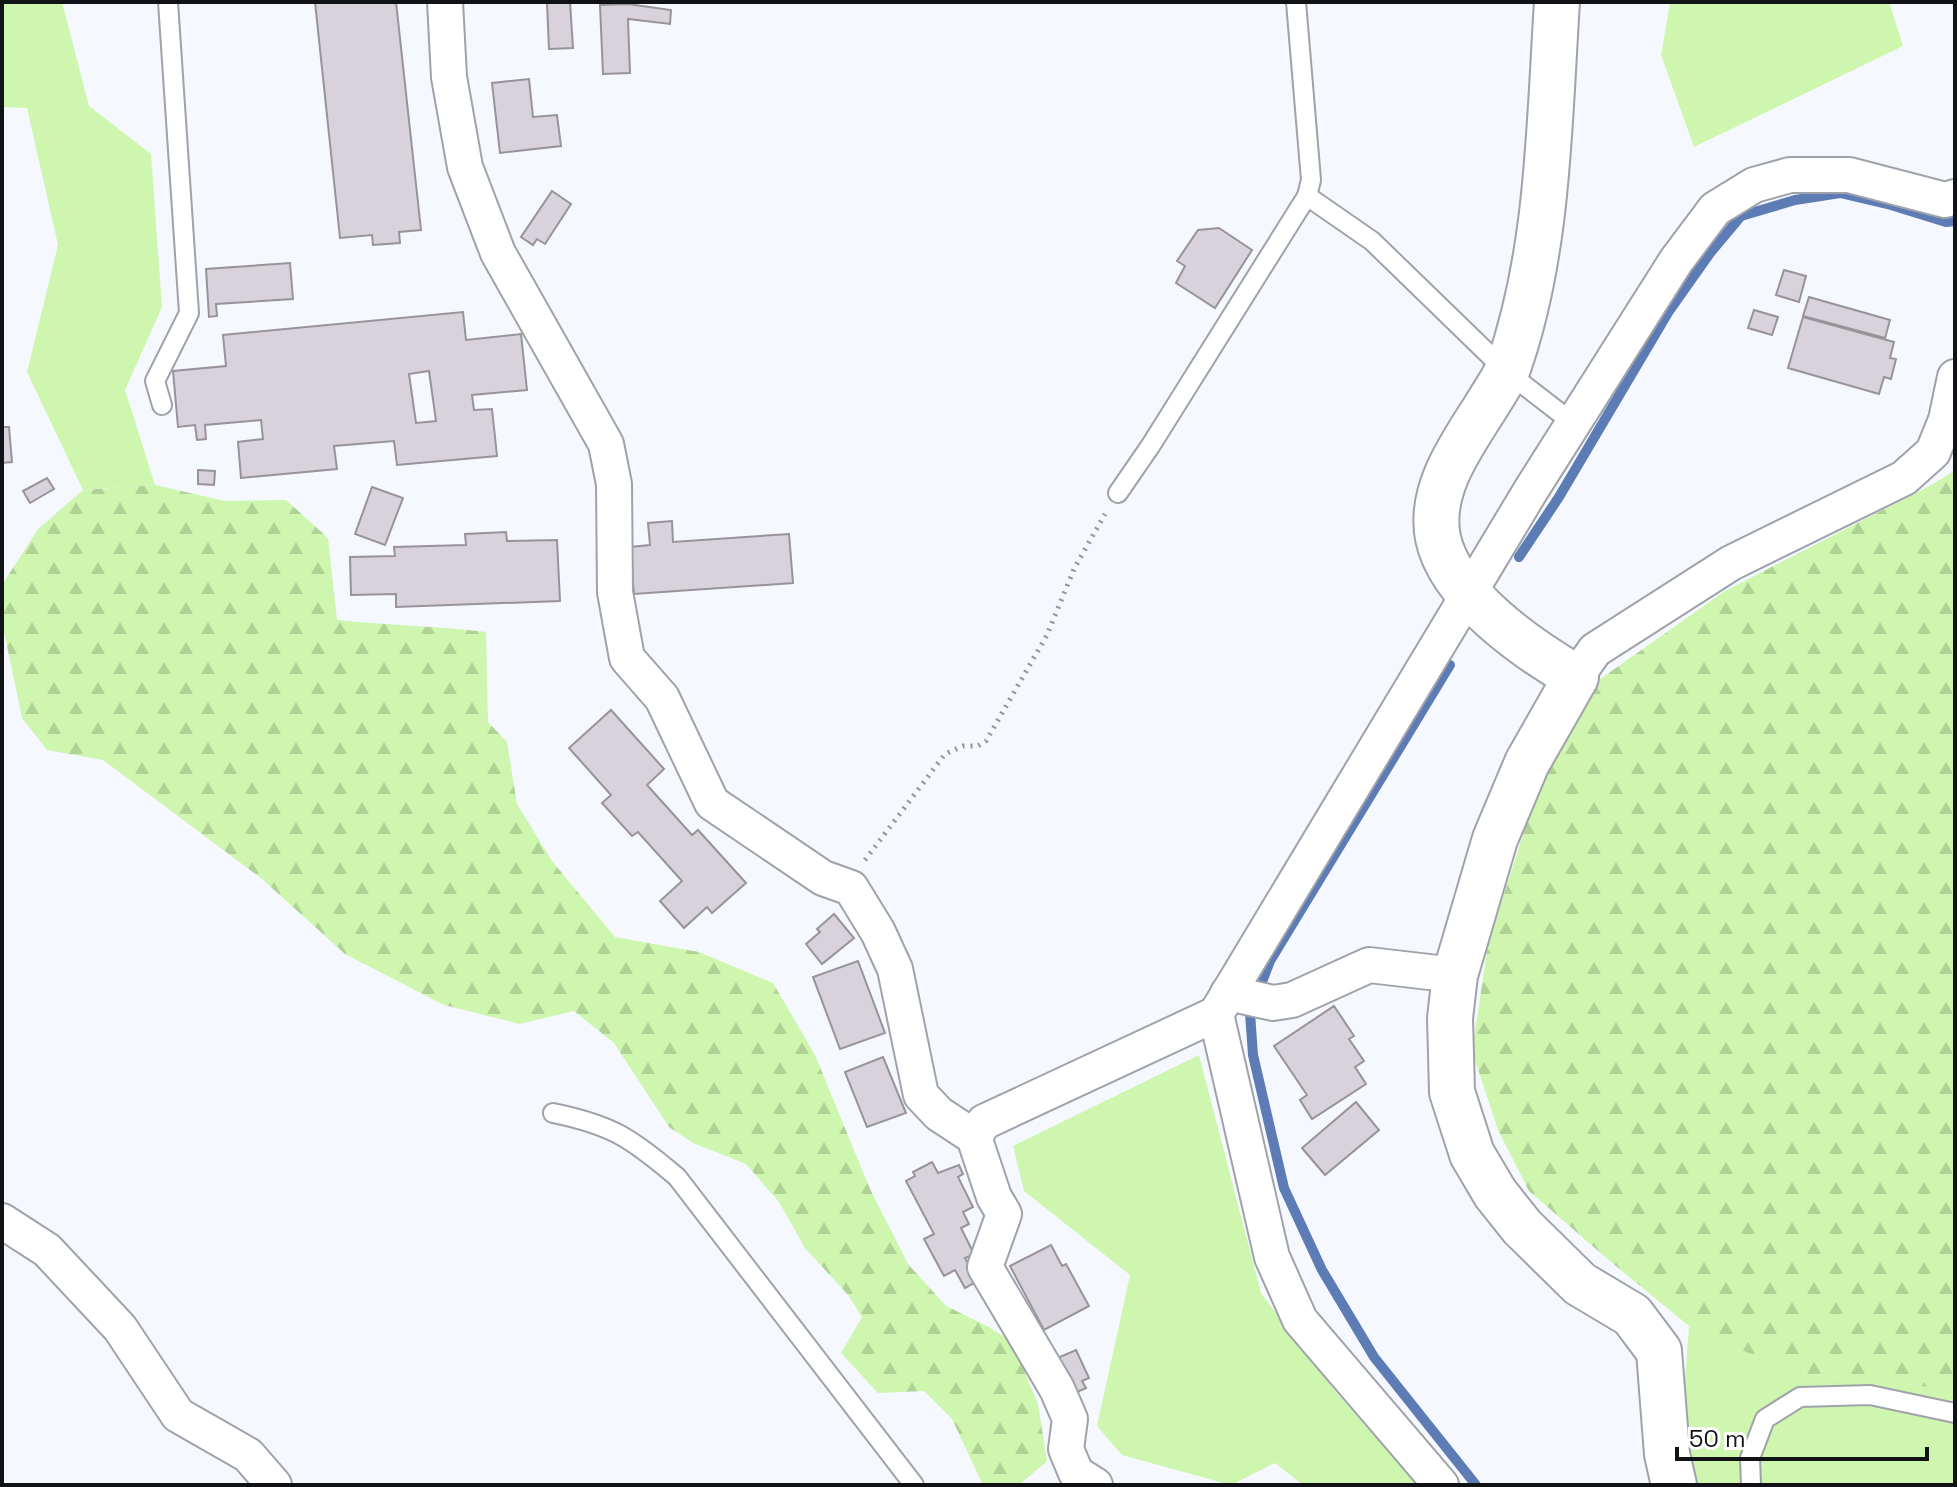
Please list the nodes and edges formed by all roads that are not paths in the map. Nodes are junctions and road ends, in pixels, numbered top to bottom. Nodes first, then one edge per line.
1 (168, 2) edge
2 (445, 2) edge
3 (1296, 2) edge
4 (1557, 2) edge
5 (1307, 196) junction
6 (1955, 197) edge
7 (1507, 372) junction
8 (1955, 377) edge
9 (162, 405) dead end
10 (1573, 423) junction
11 (1118, 493) road end
12 (1468, 593) junction
13 (1576, 677) junction
14 (1455, 975) junction
15 (1222, 1003) junction
16 (553, 1113) dead end
17 (974, 1137) junction
18 (2, 1221) edge
19 (1955, 1413) edge
20 (274, 1485) edge
21 (914, 1485) edge
22 (1095, 1485) edge
23 (1441, 1485) edge
24 (1674, 1485) edge
25 (1751, 1485) edge

1 - 9 lane
2 - 17 street
3 - 5 lane
4 - 7 street
5 - 7 lane
5 - 11 lane
6 - 10 street
7 - 10 lane
7 - 12 street
8 - 13 street
10 - 12 street
12 - 13 street
12 - 15 street
13 - 14 street
14 - 15 street
14 - 24 street
15 - 17 street
15 - 23 street
16 - 21 lane
17 - 22 street
18 - 20 street
19 - 25 lane

